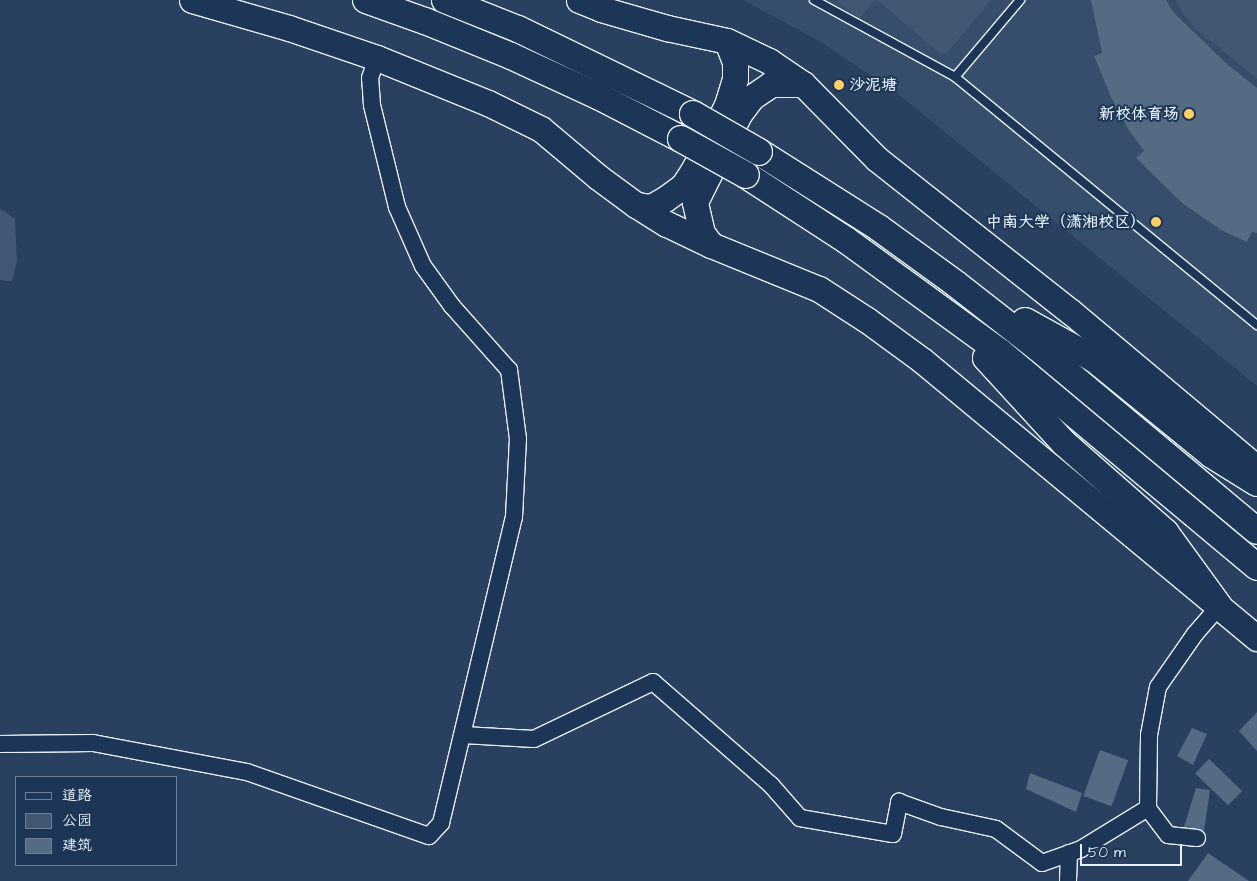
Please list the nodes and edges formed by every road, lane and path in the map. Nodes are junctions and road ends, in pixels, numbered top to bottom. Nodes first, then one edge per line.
1 (192, 0) edge
2 (366, 0) edge
3 (445, 0) edge
4 (579, 0) edge
5 (814, 0) edge
6 (1020, 0) edge
7 (727, 41) junction
8 (377, 58) junction
9 (955, 77) junction
10 (803, 84) junction
11 (636, 205) junction
12 (711, 245) junction
13 (956, 284) junction
14 (941, 307) junction
15 (1257, 325) edge
16 (1257, 468) edge
17 (1257, 483) edge
18 (1257, 531) edge
19 (1257, 567) edge
20 (1219, 606) junction
21 (1257, 638) edge
22 (463, 735) junction
23 (0, 744) edge
24 (1148, 808) junction
25 (1197, 838) dead end
26 (1069, 853) junction
27 (1068, 881) edge

1 - 8 main road
2 - 14 highway, bridge
3 - 13 highway, bridge
4 - 7 main road
5 - 9 lane
6 - 9 lane
7 - 10 main road
7 - 11 main road
8 - 11 main road
8 - 22 street
9 - 15 lane
10 - 12 main road
10 - 16 main road
11 - 12 main road
12 - 20 main road
13 - 17 highway
13 - 18 highway
14 - 19 highway
14 - 20 highway
20 - 21 main road
20 - 24 street
22 - 23 street
22 - 26 street
24 - 25 street
24 - 26 street
26 - 27 street

